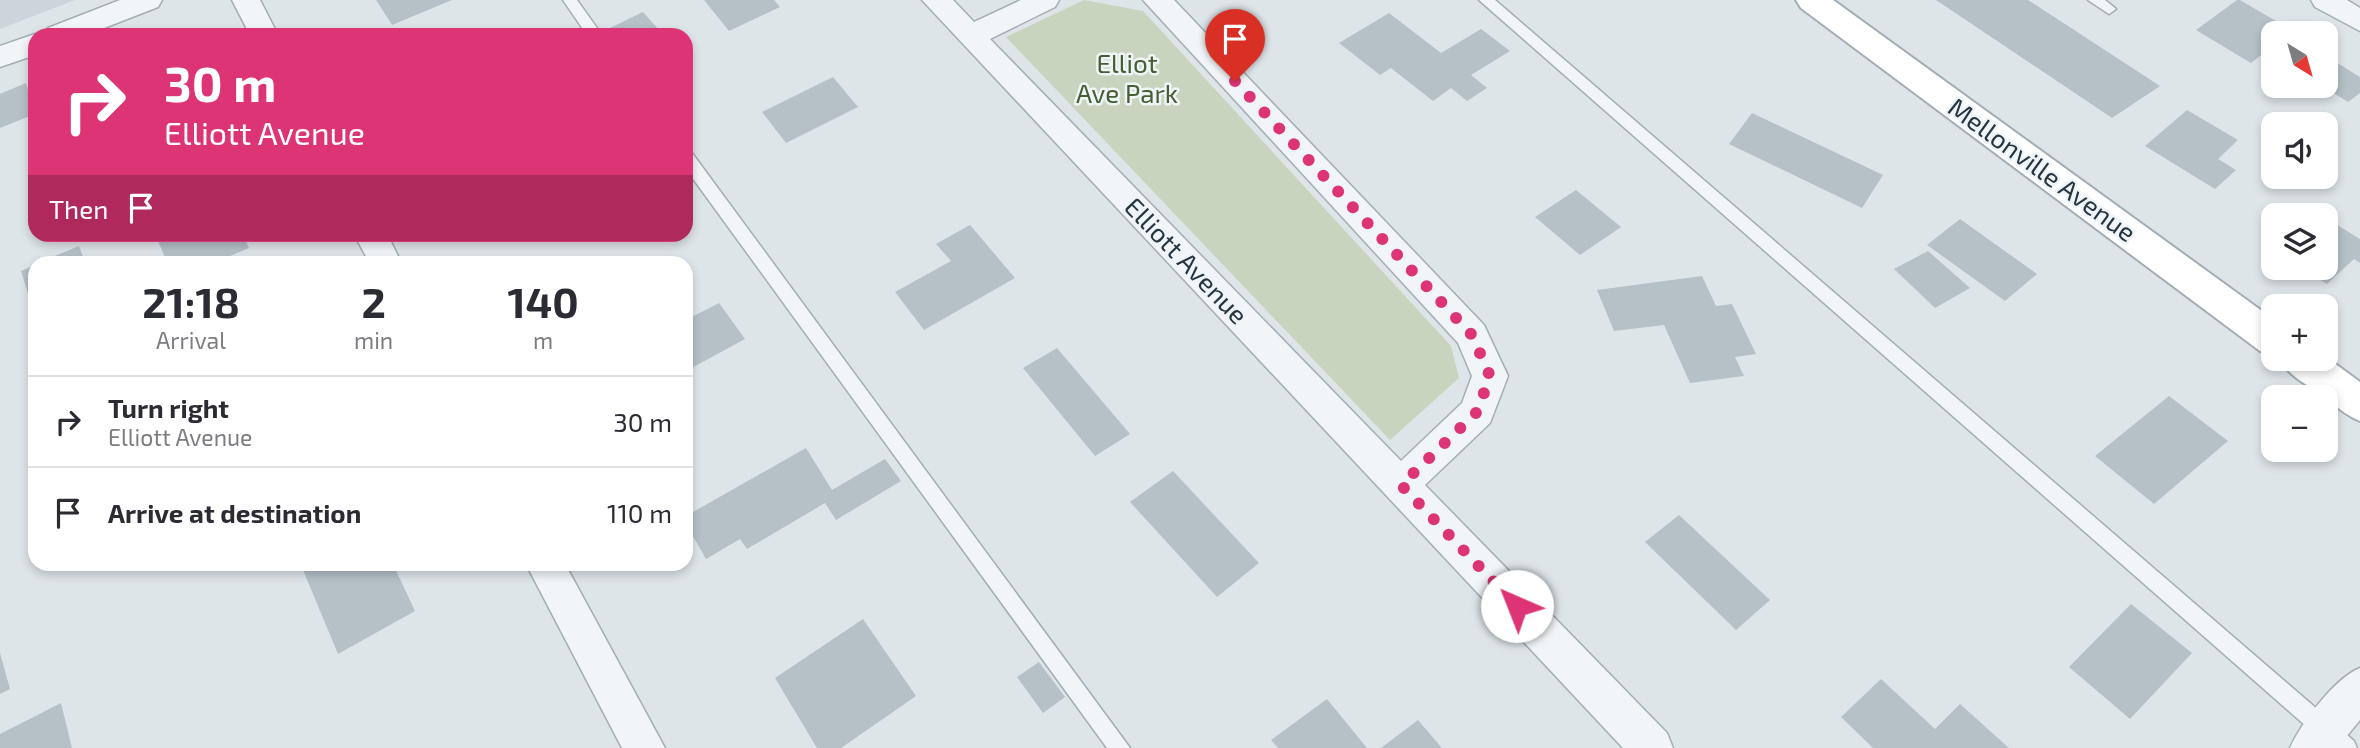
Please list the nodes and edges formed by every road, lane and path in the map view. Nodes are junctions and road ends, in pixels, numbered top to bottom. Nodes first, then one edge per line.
1 (148, 0) edge
2 (246, 0) edge
3 (569, 0) edge
4 (936, 0) edge
5 (1045, 0) edge
6 (1157, 0) edge
7 (1486, 0) edge
8 (1812, 0) edge
9 (2095, 0) edge
10 (2325, 0) edge
11 (2109, 9) dead end
12 (2360, 21) edge
13 (76, 28) edge
14 (260, 28) edge
15 (590, 28) edge
16 (971, 36) junction
17 (28, 47) edge
18 (0, 57) edge
19 (693, 167) edge
20 (2261, 331) edge
21 (2315, 371) edge
22 (2360, 404) edge
23 (1401, 485) junction
24 (549, 571) edge
25 (2360, 688) edge
26 (2328, 742) edge
27 (644, 748) edge
28 (1120, 748) edge
29 (1652, 748) edge

1 - 13 street
2 - 14 street
3 - 15 lane
4 - 16 street, Elliott Avenue
5 - 16 street
6 - 23 street
7 - 26 lane
8 - 20 street, Mellonville Avenue
9 - 11 lane
10 - 12 street
16 - 23 street, Elliott Avenue
17 - 18 street
19 - 28 lane
21 - 22 street
23 - 29 street, Elliott Avenue
24 - 27 street
25 - 26 street

